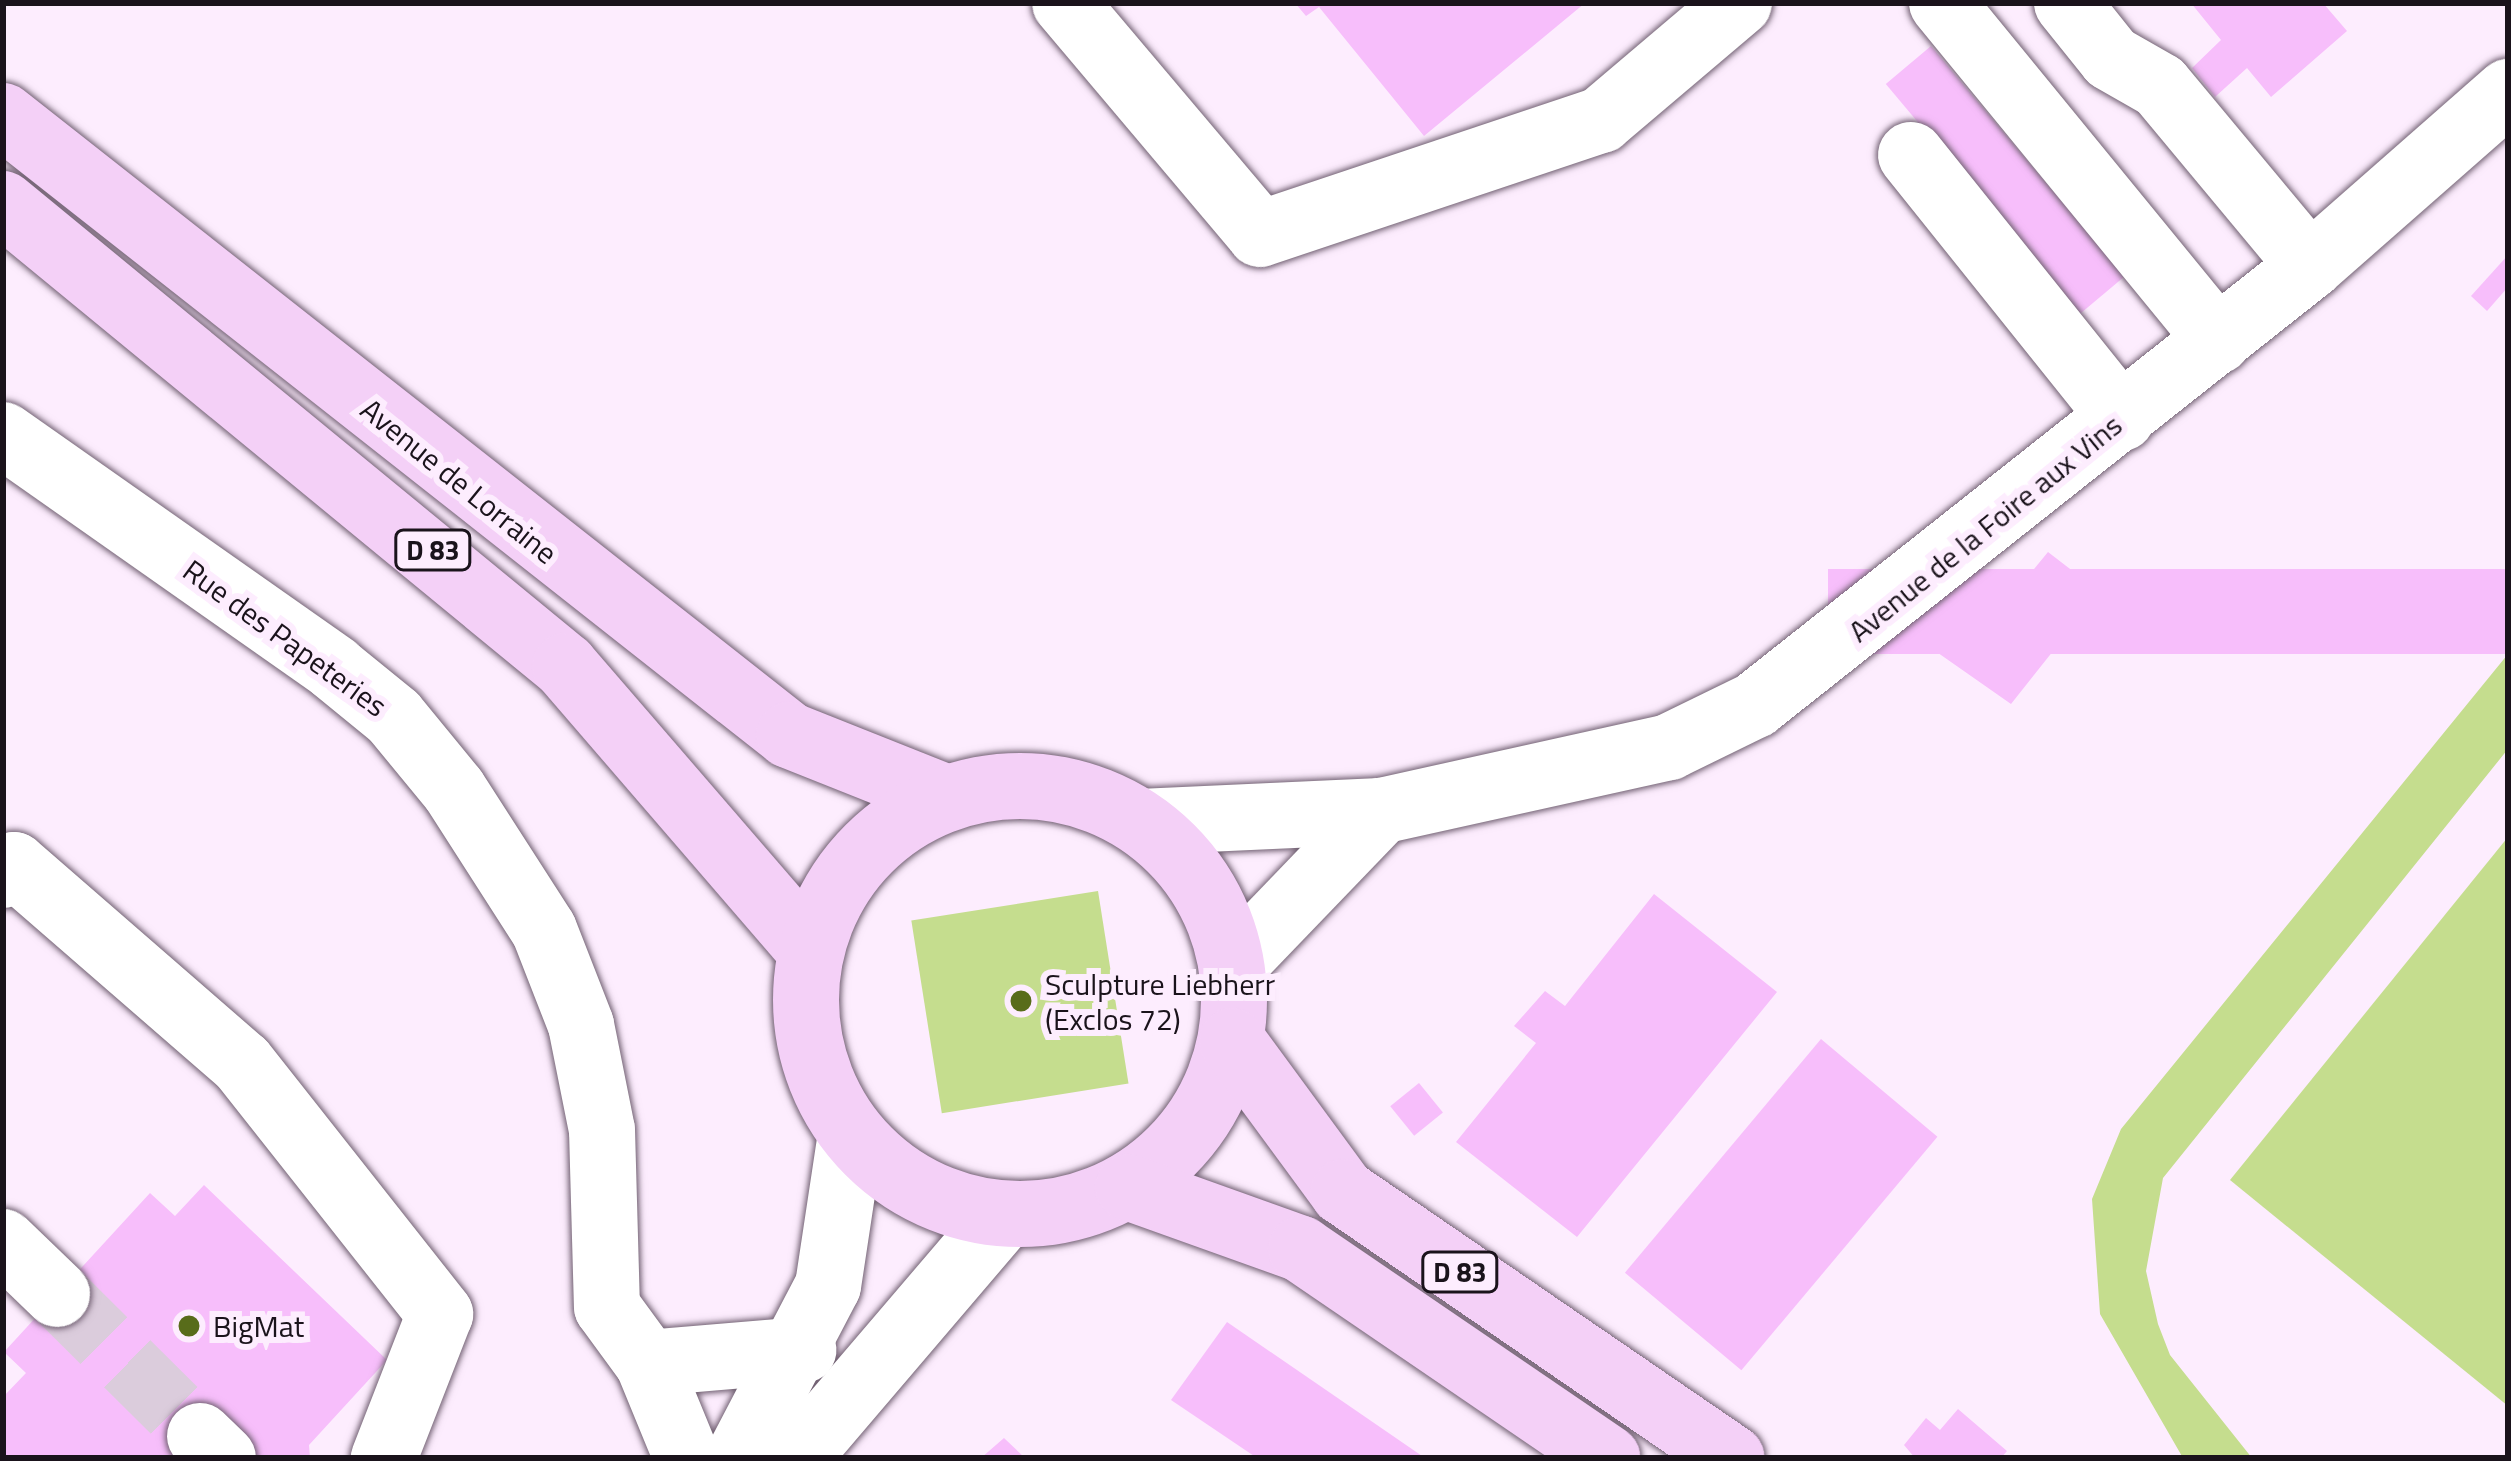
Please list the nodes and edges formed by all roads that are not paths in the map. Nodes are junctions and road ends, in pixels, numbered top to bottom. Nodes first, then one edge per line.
1 (1064, 3) edge
2 (1738, 3) edge
3 (1942, 3) edge
4 (2067, 3) edge
5 (2508, 92) edge
6 (3, 116) edge
7 (1911, 155) dead end
8 (3, 204) edge
9 (2310, 266) junction
10 (2218, 340) junction
11 (2122, 418) junction
12 (14, 465) edge
13 (945, 797) junction
14 (1381, 811) junction
15 (1141, 822) junction
16 (3, 875) edge
17 (810, 950) junction
18 (1233, 965) junction
19 (1232, 1041) junction
20 (851, 1134) junction
21 (1128, 1187) junction
22 (1004, 1216) junction
23 (3, 1242) edge
24 (57, 1294) tunnel mouth
25 (803, 1351) junction
26 (648, 1363) junction
27 (384, 1458) edge
28 (687, 1458) edge
29 (738, 1458) edge
30 (797, 1458) edge
31 (1607, 1458) edge
32 (1732, 1458) edge

1 - 2 street
3 - 10 street
4 - 9 street
5 - 9 street, Avenue de la Foire aux Vins
6 - 13 main road, Avenue de Lorraine / D 83
7 - 11 street
8 - 17 main road, D 83
9 - 10 street, Avenue de la Foire aux Vins
10 - 11 street, Avenue de la Foire aux Vins
11 - 14 street, Avenue de la Foire aux Vins
12 - 26 street, Rue des Papeteries
13 - 15 main road
13 - 17 main road
14 - 15 street, Avenue de la Foire aux Vins
14 - 18 street
15 - 18 main road
16 - 27 street
17 - 20 main road
18 - 19 main road
19 - 21 main road
19 - 32 main road, D 83
20 - 22 main road
20 - 25 street
21 - 22 main road
21 - 31 main road, D 83
22 - 30 street
23 - 24 street
25 - 26 street
25 - 29 street
26 - 28 street, Rue des Papeteries

